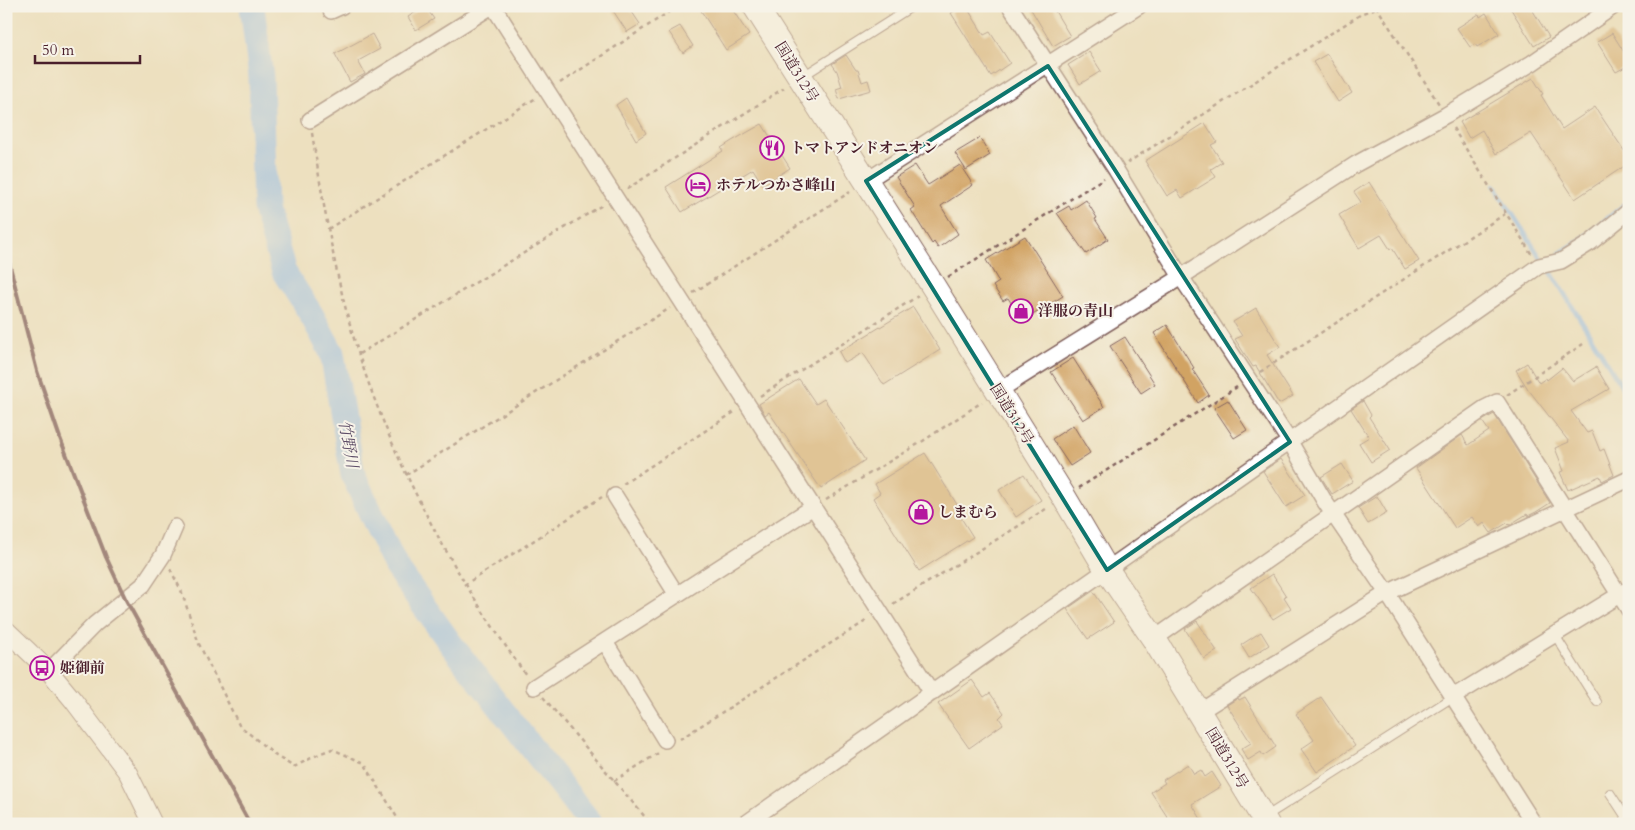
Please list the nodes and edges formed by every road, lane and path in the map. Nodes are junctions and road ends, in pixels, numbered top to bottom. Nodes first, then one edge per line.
1 (331, 6) edge
2 (342, 6) edge
3 (493, 6) edge
4 (678, 6) edge
5 (756, 6) edge
6 (913, 6) edge
7 (1010, 6) edge
8 (1139, 6) edge
9 (1614, 6) edge
10 (1378, 7) edge
11 (1048, 66) junction
12 (800, 77) junction
13 (548, 91) junction
14 (1446, 115) junction
15 (310, 120) joint
16 (1116, 170) junction
17 (866, 181) junction
18 (615, 196) junction
19 (1629, 211) edge
20 (328, 229) junction
21 (1539, 266) junction
22 (1181, 277) junction
23 (933, 286) junction
24 (682, 300) junction
25 (1583, 344) dead end
26 (359, 354) junction
27 (998, 391) junction
28 (1497, 402) junction
29 (748, 404) junction
30 (1290, 442) junction
31 (406, 475) junction
32 (1629, 479) edge
33 (615, 491) junction
34 (814, 507) junction
35 (1566, 509) junction
36 (1333, 513) junction
37 (175, 527) dead end
38 (163, 556) junction
39 (1107, 570) junction
40 (464, 585) junction
41 (1622, 591) edge
42 (1387, 593) junction
43 (677, 595) junction
44 (1629, 610) edge
45 (6, 630) edge
46 (1555, 635) junction
47 (1154, 639) junction
48 (605, 642) junction
49 (49, 671) junction
50 (534, 687) junction
51 (932, 694) junction
52 (1453, 697) junction
53 (1597, 702) dead end
54 (1199, 712) junction
55 (665, 740) dead end
56 (1610, 793) dead end
57 (1265, 821) edge
58 (1629, 822) edge
59 (153, 824) edge
60 (401, 824) edge
61 (651, 824) edge
62 (745, 824) edge
63 (1534, 824) edge

1 - 2 street
3 - 13 street
3 - 15 street
4 - 13 path
5 - 12 highway, 国道312号
6 - 12 lane
7 - 11 street
8 - 11 street
9 - 14 street
10 - 14 path
10 - 16 path
11 - 16 street
11 - 17 street
12 - 17 highway, 国道312号
12 - 18 path
13 - 18 street
13 - 20 path
14 - 21 path
14 - 22 street
15 - 20 path
16 - 22 street
16 - 23 path
17 - 23 highway, 国道312号
17 - 24 path
18 - 24 street
18 - 26 path
19 - 21 street
20 - 26 path
21 - 30 street
22 - 27 street
22 - 30 street
23 - 27 highway, 国道312号
23 - 29 path
24 - 29 street
24 - 31 path
25 - 28 path
26 - 31 path
27 - 34 path
27 - 39 highway, 国道312号
28 - 35 street
28 - 36 street
29 - 33 path
29 - 34 street
30 - 36 street
30 - 39 street
31 - 40 path
32 - 35 street
33 - 40 path
33 - 43 street
34 - 43 street
34 - 51 street
35 - 41 street
35 - 42 street
36 - 42 street
36 - 47 street
37 - 38 street
38 - 49 street
38 - 60 path
39 - 47 highway, 国道312号
39 - 51 street
40 - 50 path
41 - 44 street
41 - 46 street
42 - 52 street
42 - 54 street
43 - 48 street
45 - 49 street
46 - 52 street
46 - 53 lane
47 - 54 highway, 国道312号
48 - 50 street
48 - 55 street
49 - 59 street
50 - 61 path
51 - 62 street
52 - 57 lane
52 - 63 street
54 - 57 highway, 国道312号
56 - 58 lane

